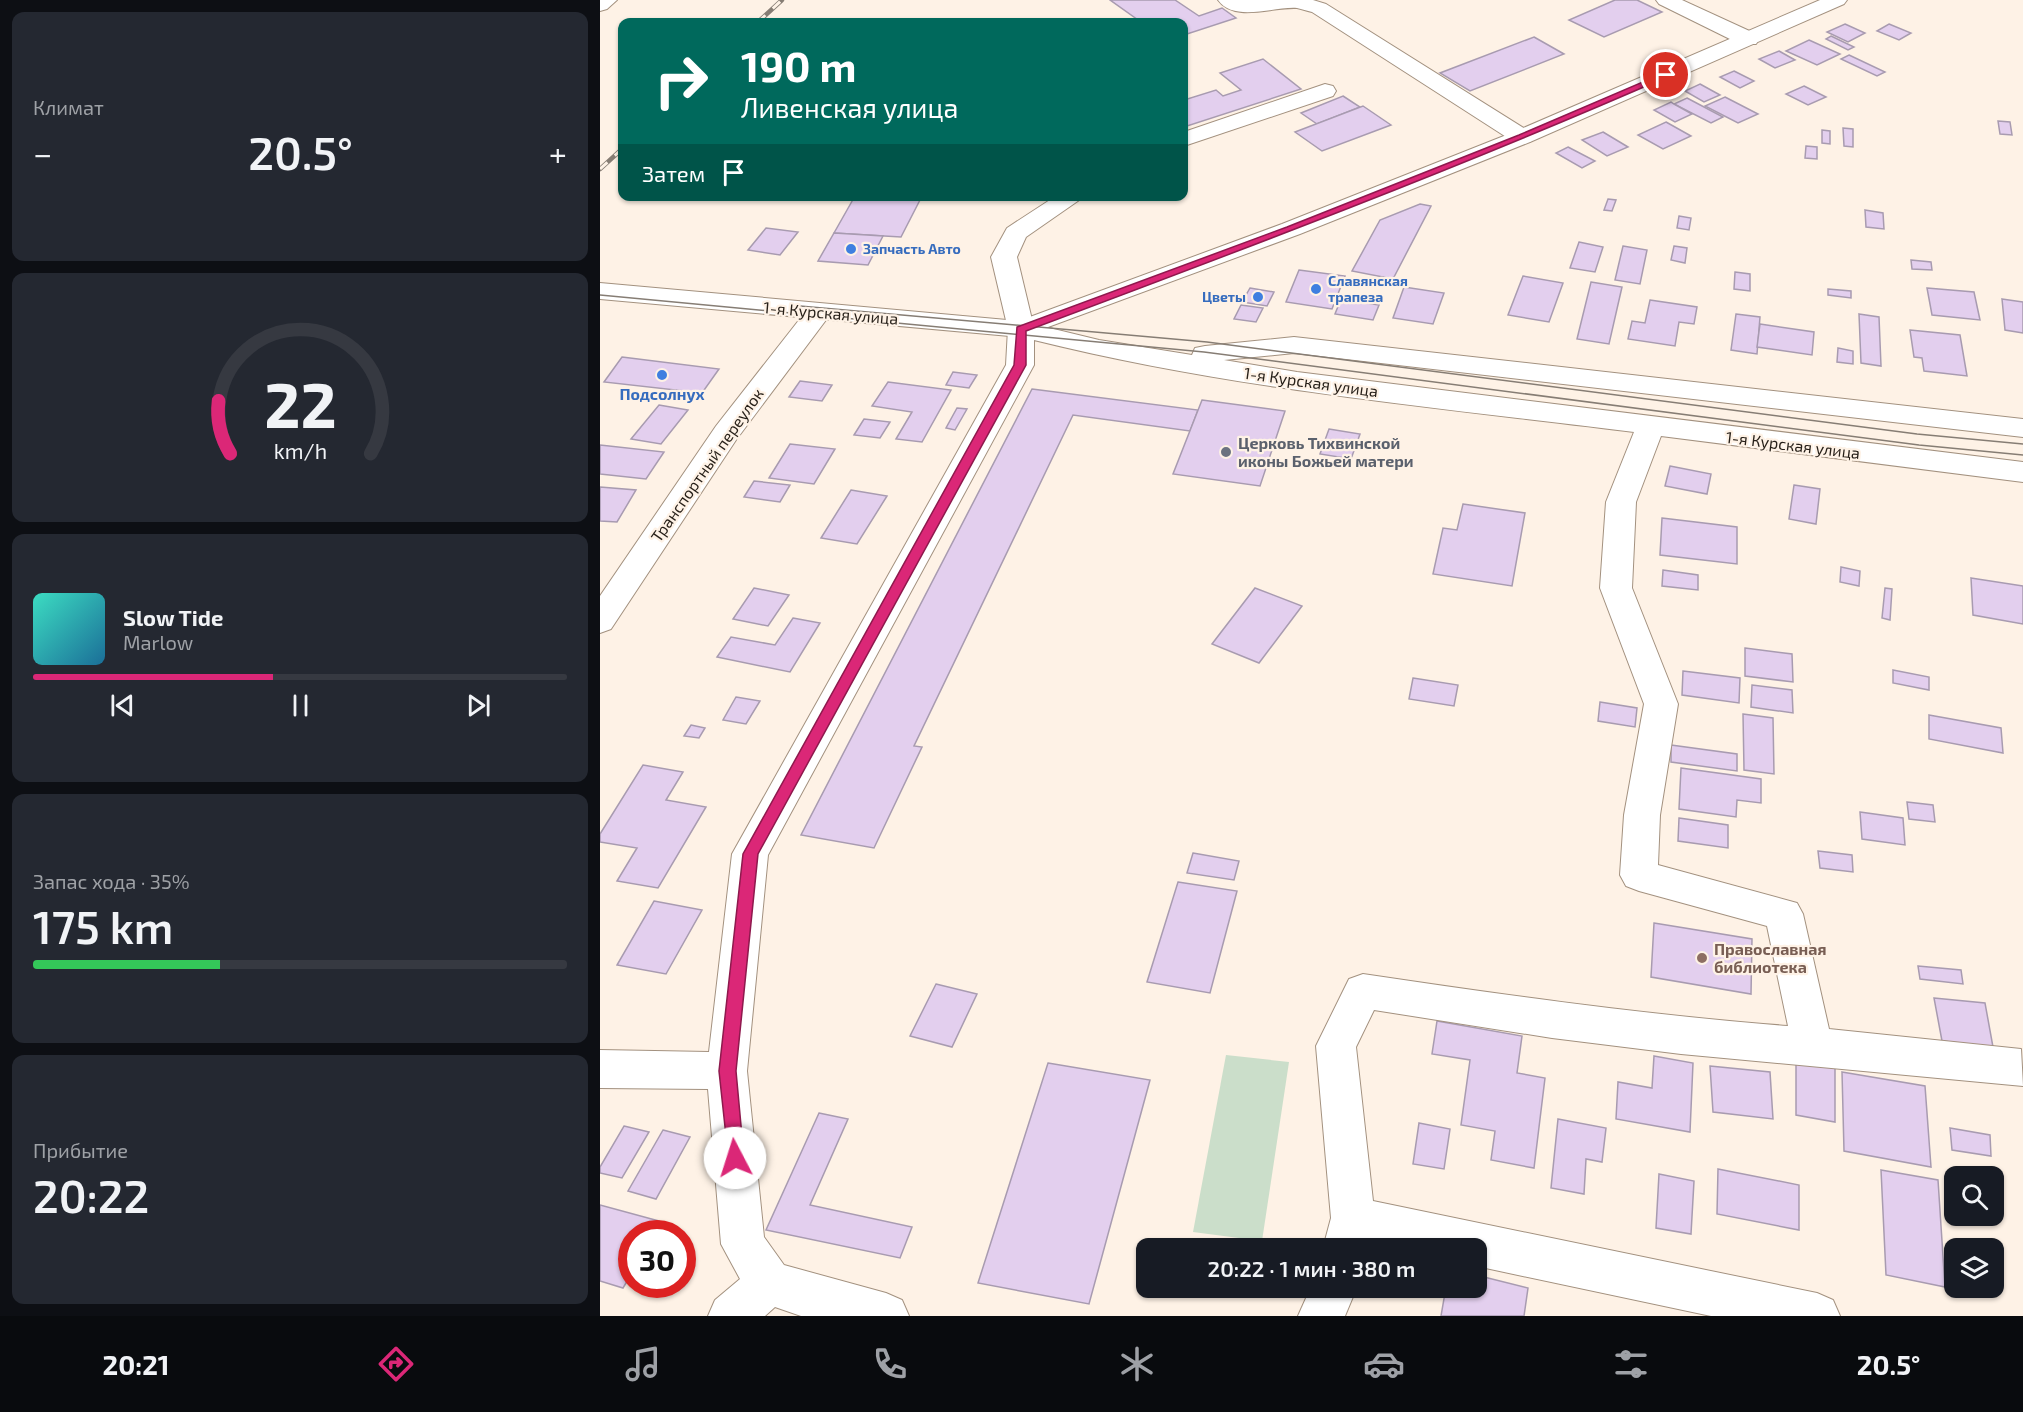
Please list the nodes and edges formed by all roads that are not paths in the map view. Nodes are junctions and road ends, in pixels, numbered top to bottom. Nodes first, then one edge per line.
1 (607, 0) edge
2 (1228, 0) edge
3 (1666, 0) edge
4 (1837, 0) edge
5 (600, 5) edge
6 (1748, 39) junction
7 (1324, 91) dead end
8 (1522, 137) junction
9 (1188, 138) edge
10 (1065, 201) edge
11 (602, 291) edge
12 (819, 312) junction
13 (1021, 329) junction
14 (1157, 359) junction
15 (1650, 427) junction
16 (2023, 428) edge
17 (2023, 472) edge
18 (600, 621) edge
19 (1812, 1046) junction
20 (2020, 1068) dead end
21 (600, 1069) edge
22 (727, 1071) junction
23 (1349, 1233) edge
24 (769, 1283) junction
25 (1332, 1298) edge
26 (731, 1316) edge
27 (886, 1316) edge
28 (1321, 1316) edge
29 (1817, 1316) edge

1 - 5 street
2 - 8 street
3 - 6 street
4 - 6 street
6 - 8 street
7 - 9 street
8 - 13 street
10 - 13 street
11 - 12 street, 1-я Курская улица
12 - 13 street, 1-я Курская улица
12 - 18 street, Транспортный переулок
13 - 14 street, 1-я Курская улица
13 - 22 street
14 - 15 street, 1-я Курская улица
14 - 16 street
15 - 17 street, 1-я Курская улица
15 - 19 street
19 - 20 street
19 - 23 street
21 - 22 street
22 - 24 street
23 - 29 street
24 - 26 street
24 - 27 street
25 - 28 street

